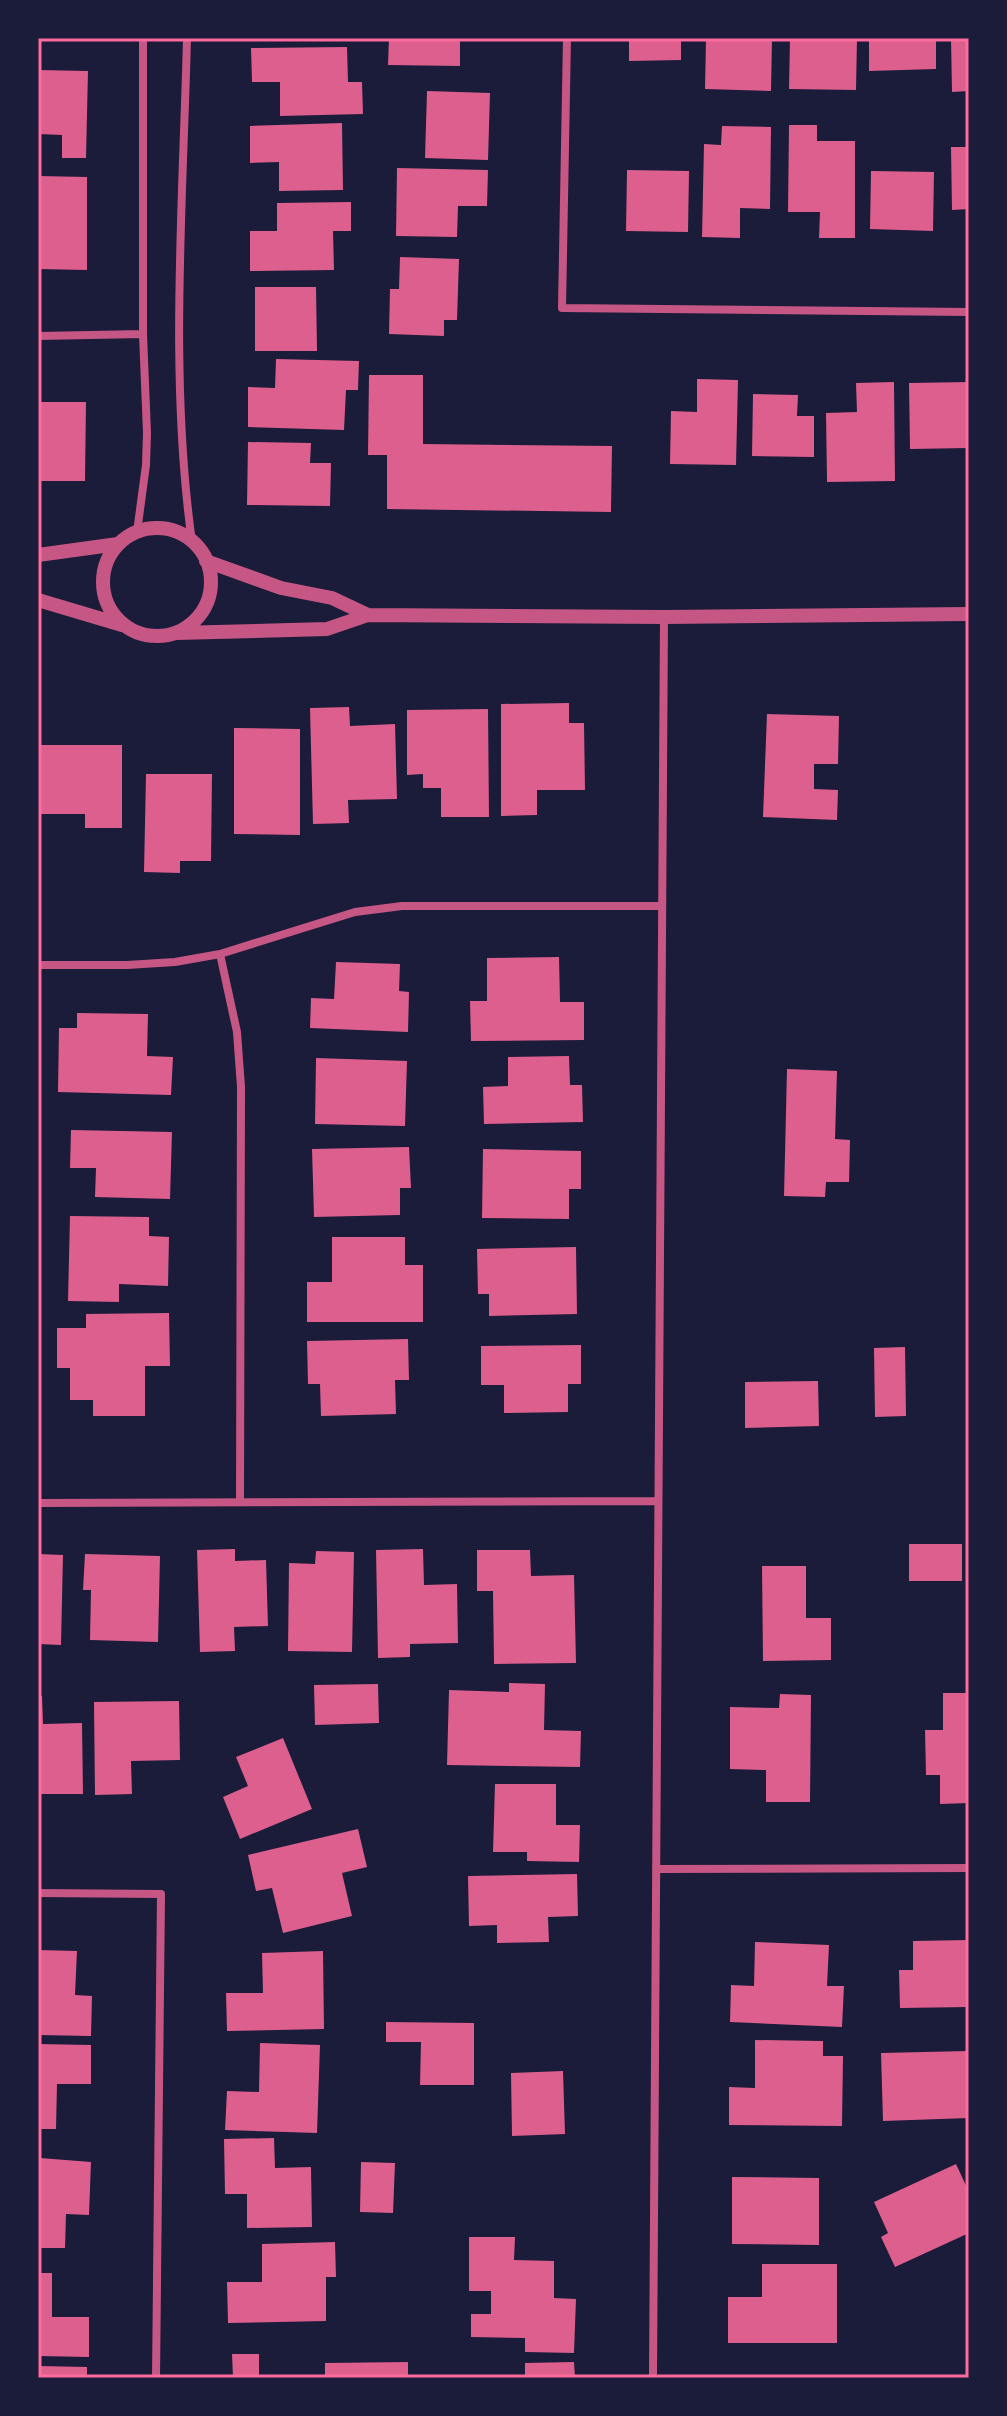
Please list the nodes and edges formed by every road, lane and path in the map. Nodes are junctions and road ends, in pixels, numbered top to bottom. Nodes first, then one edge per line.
1 (143, 38) edge
2 (187, 38) edge
3 (567, 38) edge
4 (969, 312) edge
5 (143, 334) junction
6 (38, 336) edge
7 (137, 532) junction
8 (192, 542) junction
9 (118, 544) junction
10 (38, 555) edge
11 (206, 561) junction
12 (38, 600) edge
13 (969, 614) edge
14 (368, 615) junction
15 (664, 617) junction
16 (127, 627) junction
17 (176, 633) junction
18 (662, 906) junction
19 (220, 954) junction
20 (38, 965) edge
21 (658, 1501) junction
22 (240, 1502) junction
23 (38, 1503) edge
24 (969, 1868) edge
25 (656, 1869) junction
26 (38, 1893) edge
27 (156, 2378) edge
28 (653, 2378) edge

1 - 5 street
2 - 8 street
3 - 4 street
5 - 6 street
5 - 7 street
7 - 8 street
7 - 9 street
8 - 11 street
9 - 10 street
9 - 16 street
11 - 14 street
11 - 17 street
12 - 16 street
13 - 15 street
14 - 15 street
14 - 17 street
15 - 18 street
16 - 17 street
18 - 19 street
18 - 21 street
19 - 20 street
19 - 22 street
21 - 22 street
21 - 25 street
22 - 23 street
24 - 25 street
25 - 28 street
26 - 27 street

